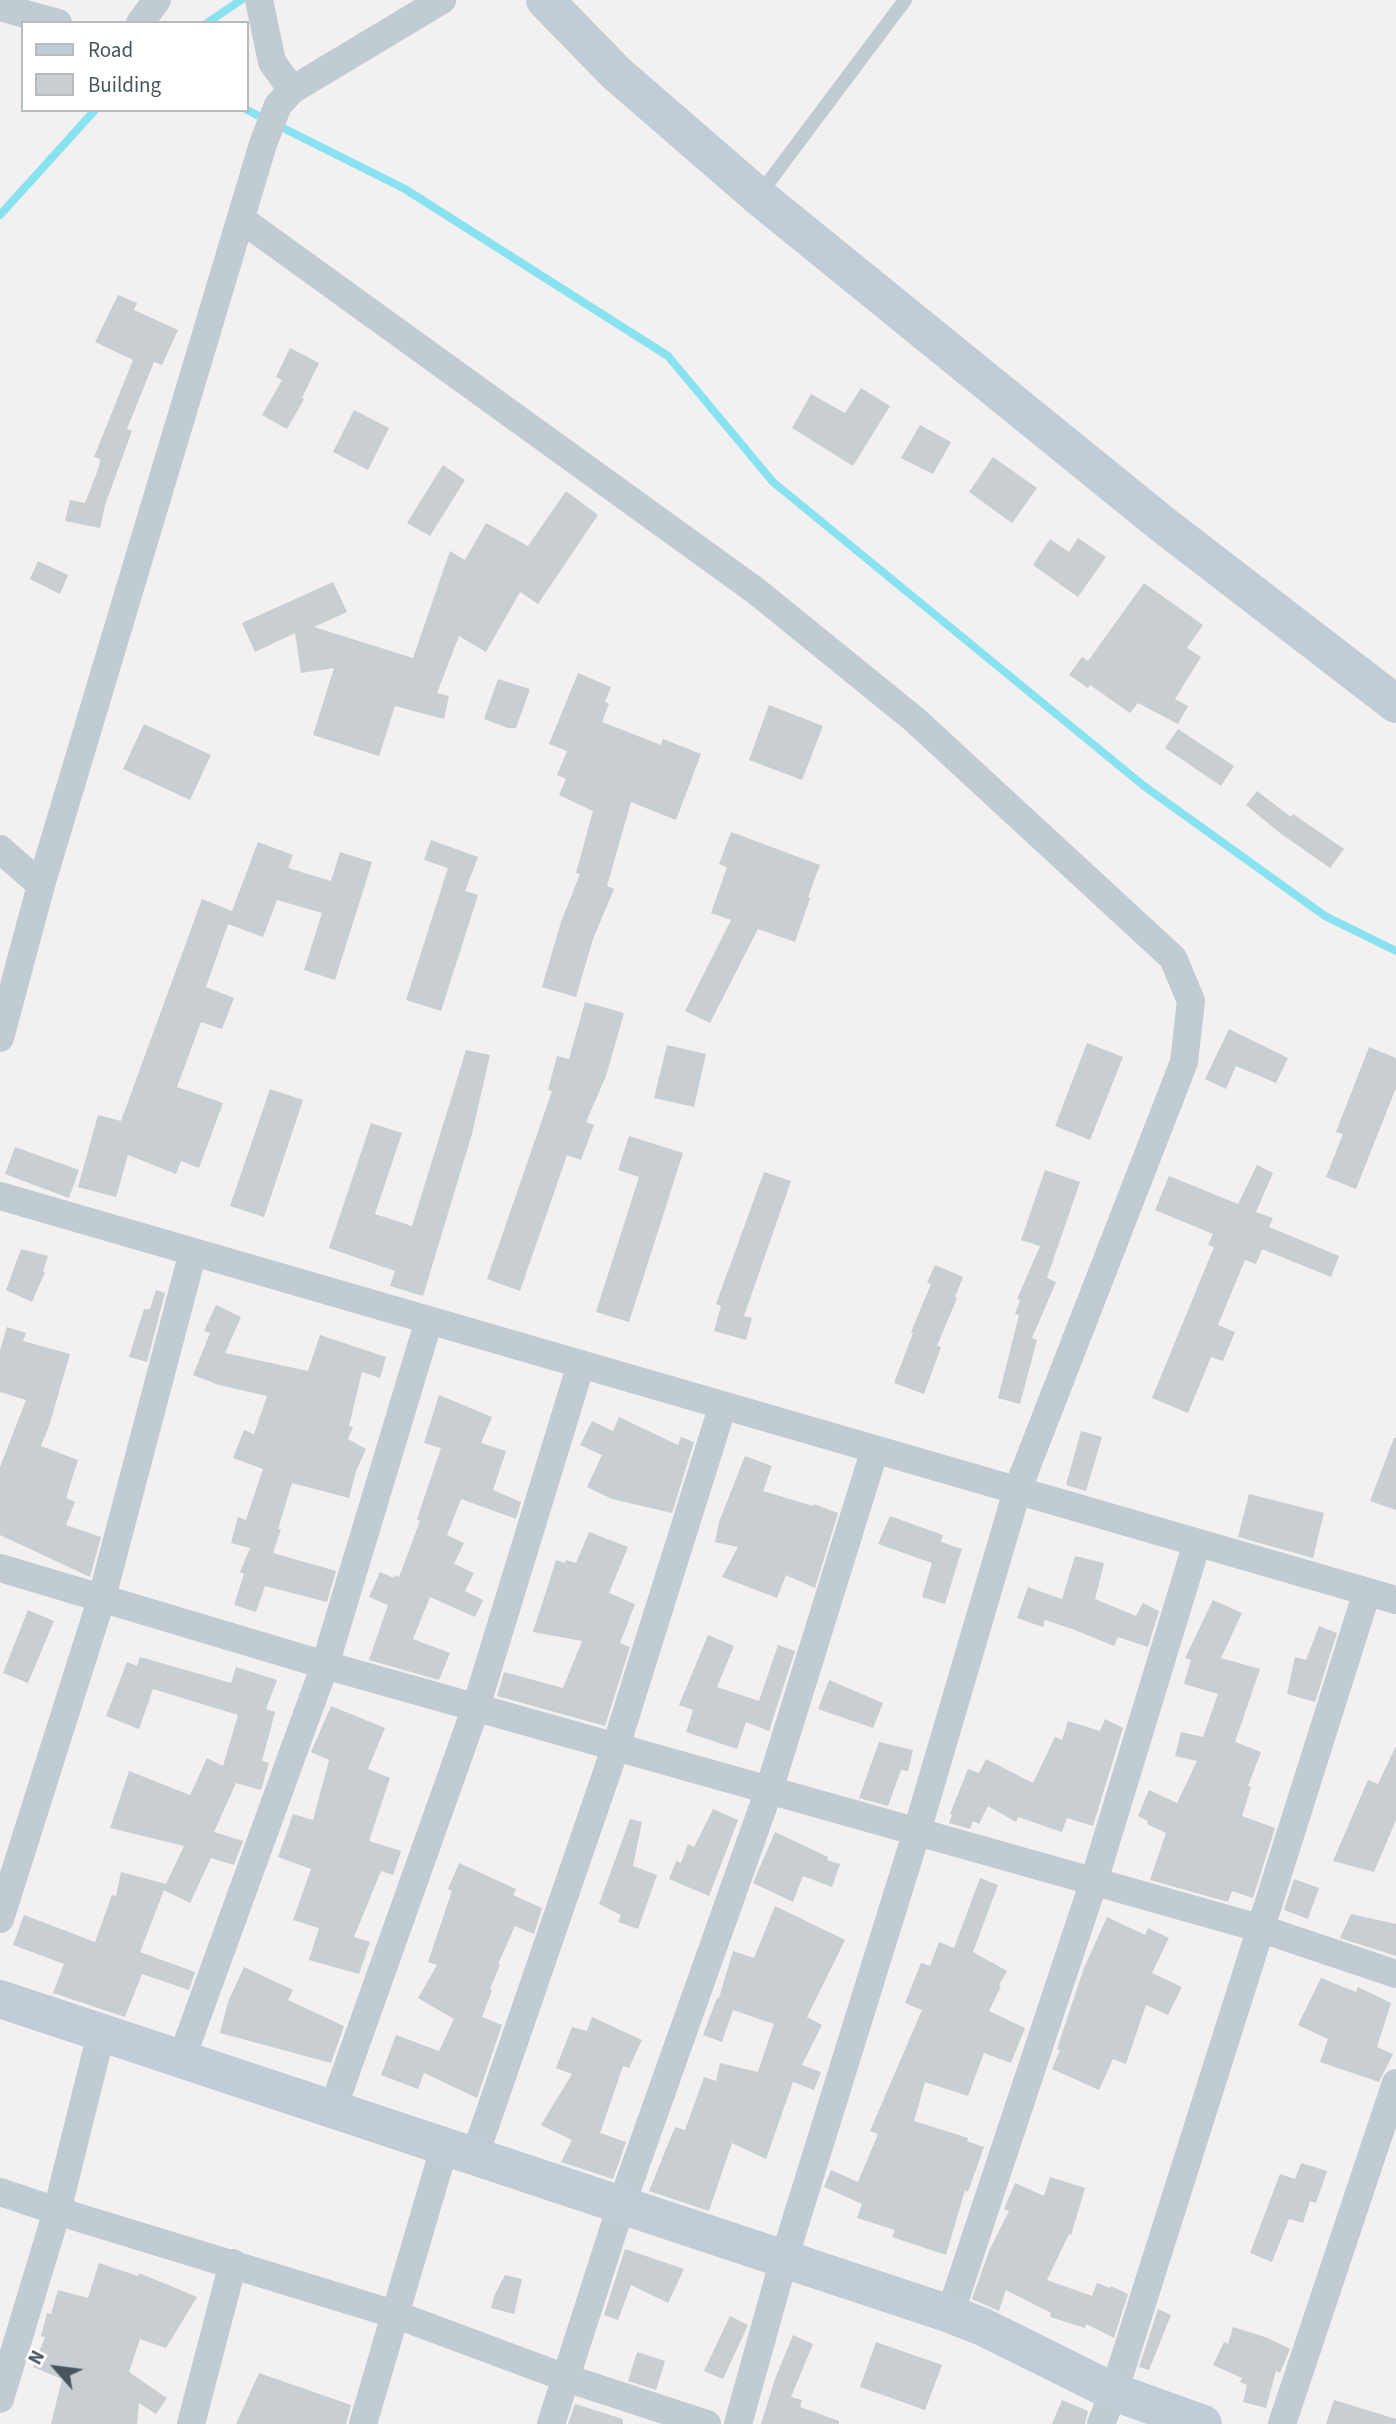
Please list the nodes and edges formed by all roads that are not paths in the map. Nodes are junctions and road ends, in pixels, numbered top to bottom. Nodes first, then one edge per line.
1 (157, 0) edge
2 (259, 0) edge
3 (442, 0) edge
4 (545, 0) edge
5 (905, 0) edge
6 (0, 7) edge
7 (51, 21) edge
8 (141, 21) edge
9 (285, 97) junction
10 (758, 196) junction
11 (241, 219) junction
12 (1396, 704) edge
13 (0, 849) edge
14 (41, 885) junction
15 (0, 1038) edge
16 (0, 1196) edge
17 (193, 1252) junction
18 (429, 1320) junction
19 (581, 1364) junction
20 (723, 1405) junction
21 (875, 1449) junction
22 (1017, 1490) junction
23 (1197, 1543) junction
24 (0, 1567) edge
25 (1367, 1592) junction
26 (102, 1597) junction
27 (1396, 1600) edge
28 (324, 1665) junction
29 (476, 1707) junction
30 (616, 1746) junction
31 (769, 1790) junction
32 (917, 1831) junction
33 (1094, 1881) junction
34 (0, 1919) edge
35 (1259, 1928) junction
36 (1396, 1974) edge
37 (0, 1999) edge
38 (101, 2034) junction
39 (181, 2060) junction
40 (1396, 2083) edge
41 (333, 2108) junction
42 (460, 2150) junction
43 (0, 2192) edge
44 (621, 2206) junction
45 (57, 2211) junction
46 (784, 2259) junction
47 (233, 2263) junction
48 (394, 2314) junction
49 (950, 2314) junction
50 (566, 2378) junction
51 (0, 2399) edge
52 (1108, 2408) edge
53 (191, 2424) edge
54 (363, 2424) edge
55 (551, 2424) edge
56 (707, 2424) edge
57 (738, 2424) edge
58 (1203, 2424) edge
59 (1282, 2424) edge

1 - 8 street
2 - 9 street
3 - 9 street
4 - 10 main road
5 - 10 lane
6 - 7 street
9 - 11 street
10 - 12 main road
11 - 14 street
11 - 22 street
13 - 14 street
14 - 15 street
16 - 17 street
17 - 18 street
17 - 26 street
18 - 19 street
18 - 28 street
19 - 20 street
19 - 29 street
20 - 21 street
20 - 30 street
21 - 22 street
21 - 31 street
22 - 23 street
22 - 32 street
23 - 25 street
23 - 33 street
24 - 26 street
25 - 27 street
25 - 35 street
26 - 28 street
26 - 34 street
28 - 29 street
28 - 39 street
29 - 30 street
29 - 41 street
30 - 31 street
30 - 42 street
31 - 32 street
31 - 44 street
32 - 33 street
32 - 46 street
33 - 35 street
33 - 49 street
35 - 36 street
35 - 52 street
37 - 38 main road
38 - 39 main road
38 - 45 street
39 - 41 main road
40 - 59 street
41 - 42 main road
42 - 44 main road
42 - 48 street
43 - 45 street
44 - 46 main road
44 - 50 street
45 - 47 street
45 - 51 street
46 - 49 main road
46 - 57 street
47 - 48 street
47 - 53 street
48 - 50 street
48 - 54 street
49 - 52 main road
50 - 55 street
50 - 56 street
52 - 58 main road

